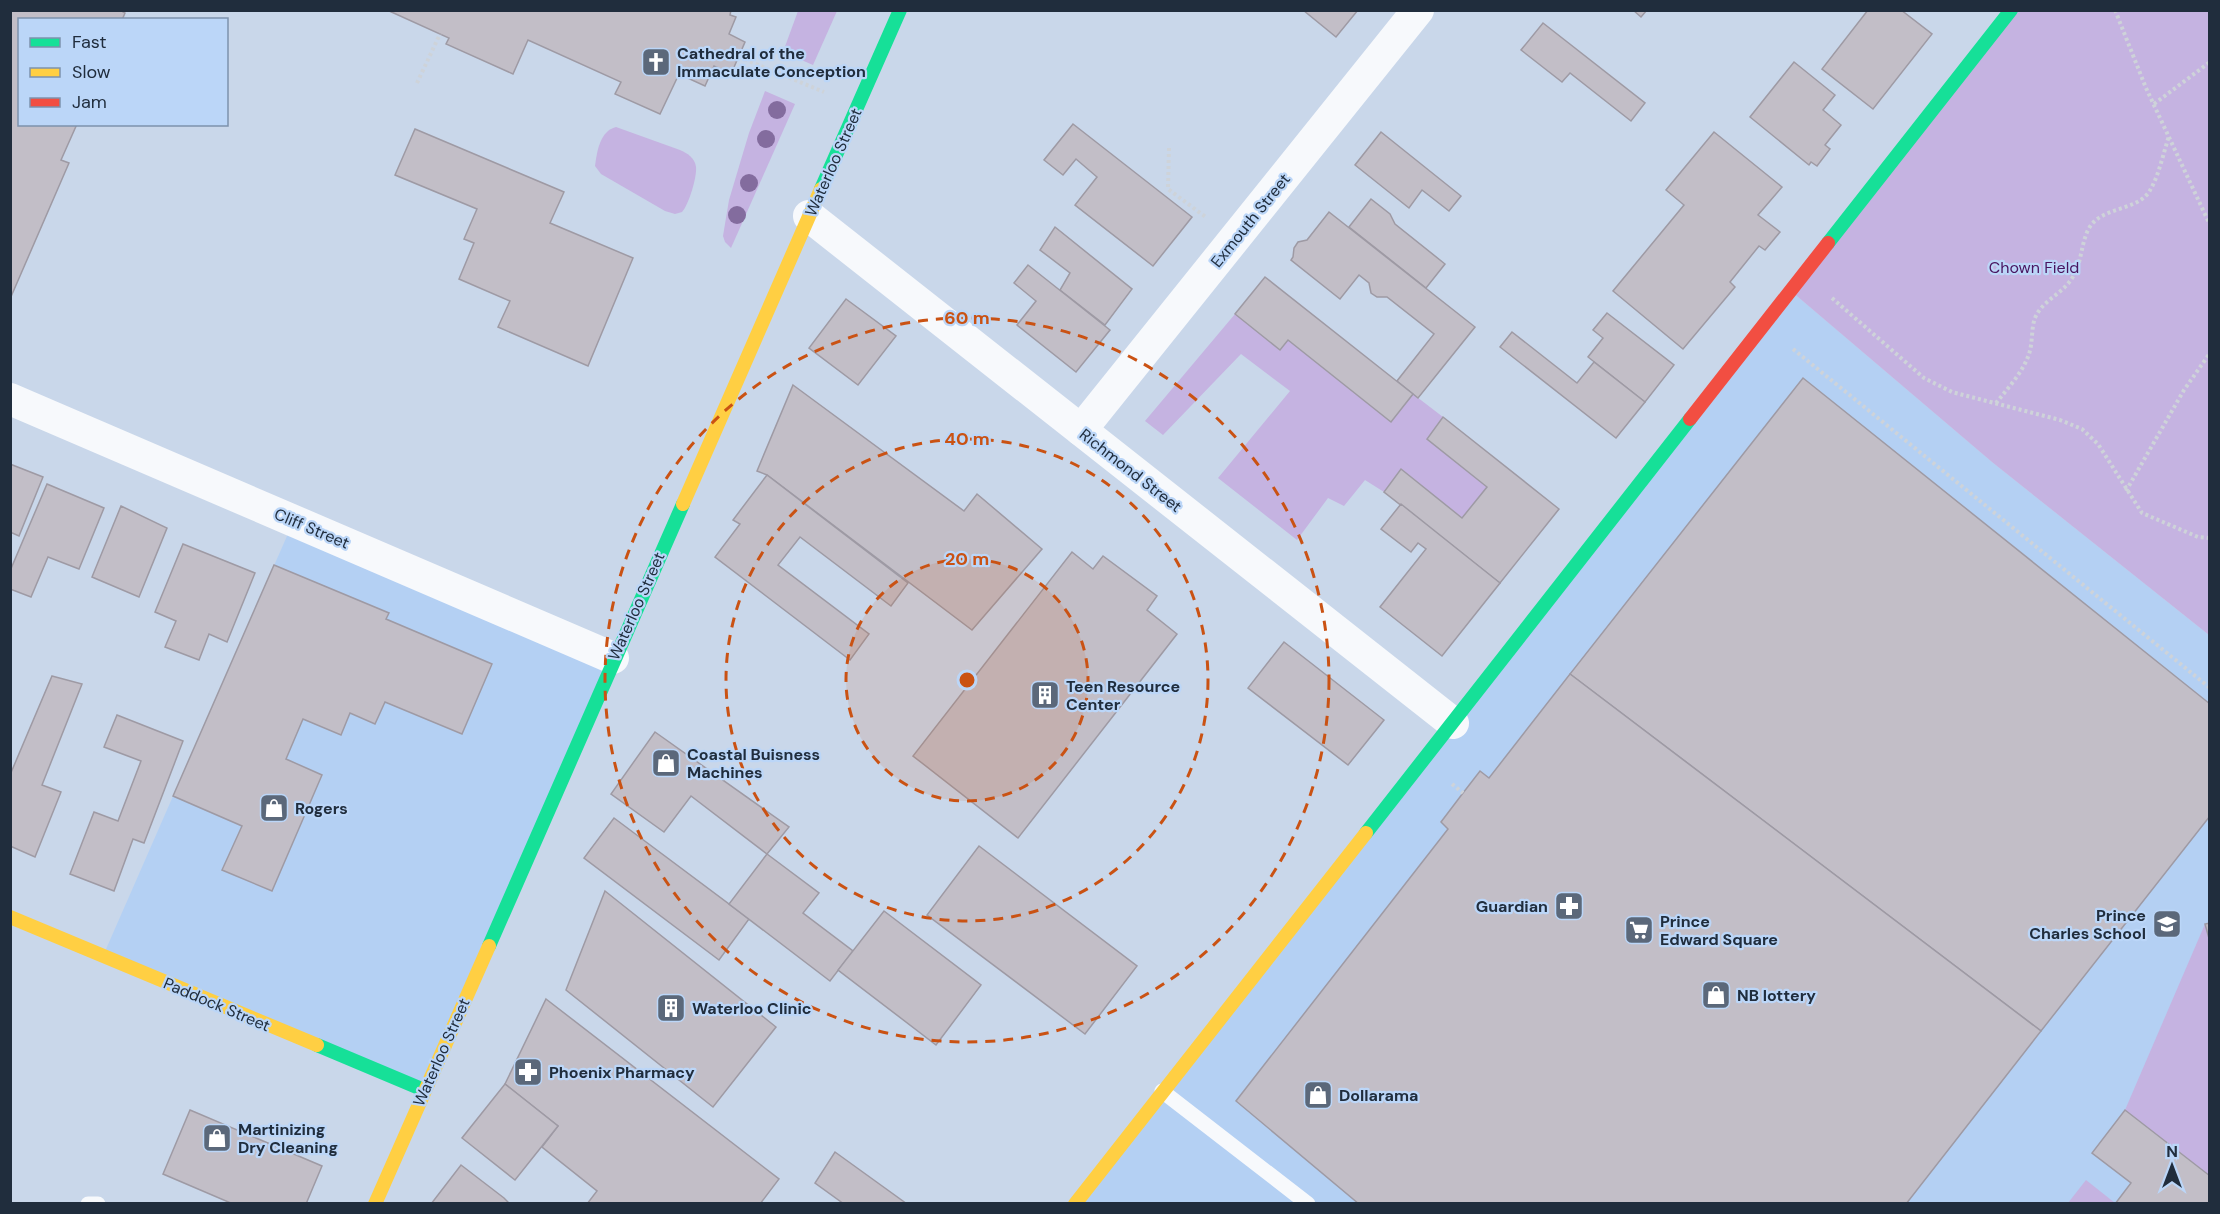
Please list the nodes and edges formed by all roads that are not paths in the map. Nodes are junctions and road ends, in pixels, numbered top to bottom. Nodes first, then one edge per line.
1 (900, 10) edge
2 (1418, 10) edge
3 (2011, 10) edge
4 (810, 216) junction
5 (10, 399) edge
6 (1081, 430) junction
7 (613, 658) junction
8 (1454, 723) junction
9 (10, 917) edge
10 (424, 1090) junction
11 (1162, 1091) junction
12 (88, 1203) edge
13 (98, 1203) edge
14 (375, 1203) edge
15 (1075, 1203) edge
16 (1308, 1203) edge

1 - 4 street, Waterloo Street
2 - 6 street, Exmouth Street
3 - 8 street
4 - 6 street, Richmond Street
4 - 7 street, Waterloo Street
5 - 7 street, Cliff Street
6 - 8 street, Richmond Street
7 - 10 street, Waterloo Street
8 - 11 street
9 - 10 street, Paddock Street
10 - 14 street, Waterloo Street
11 - 15 street
11 - 16 lane
12 - 13 lane

